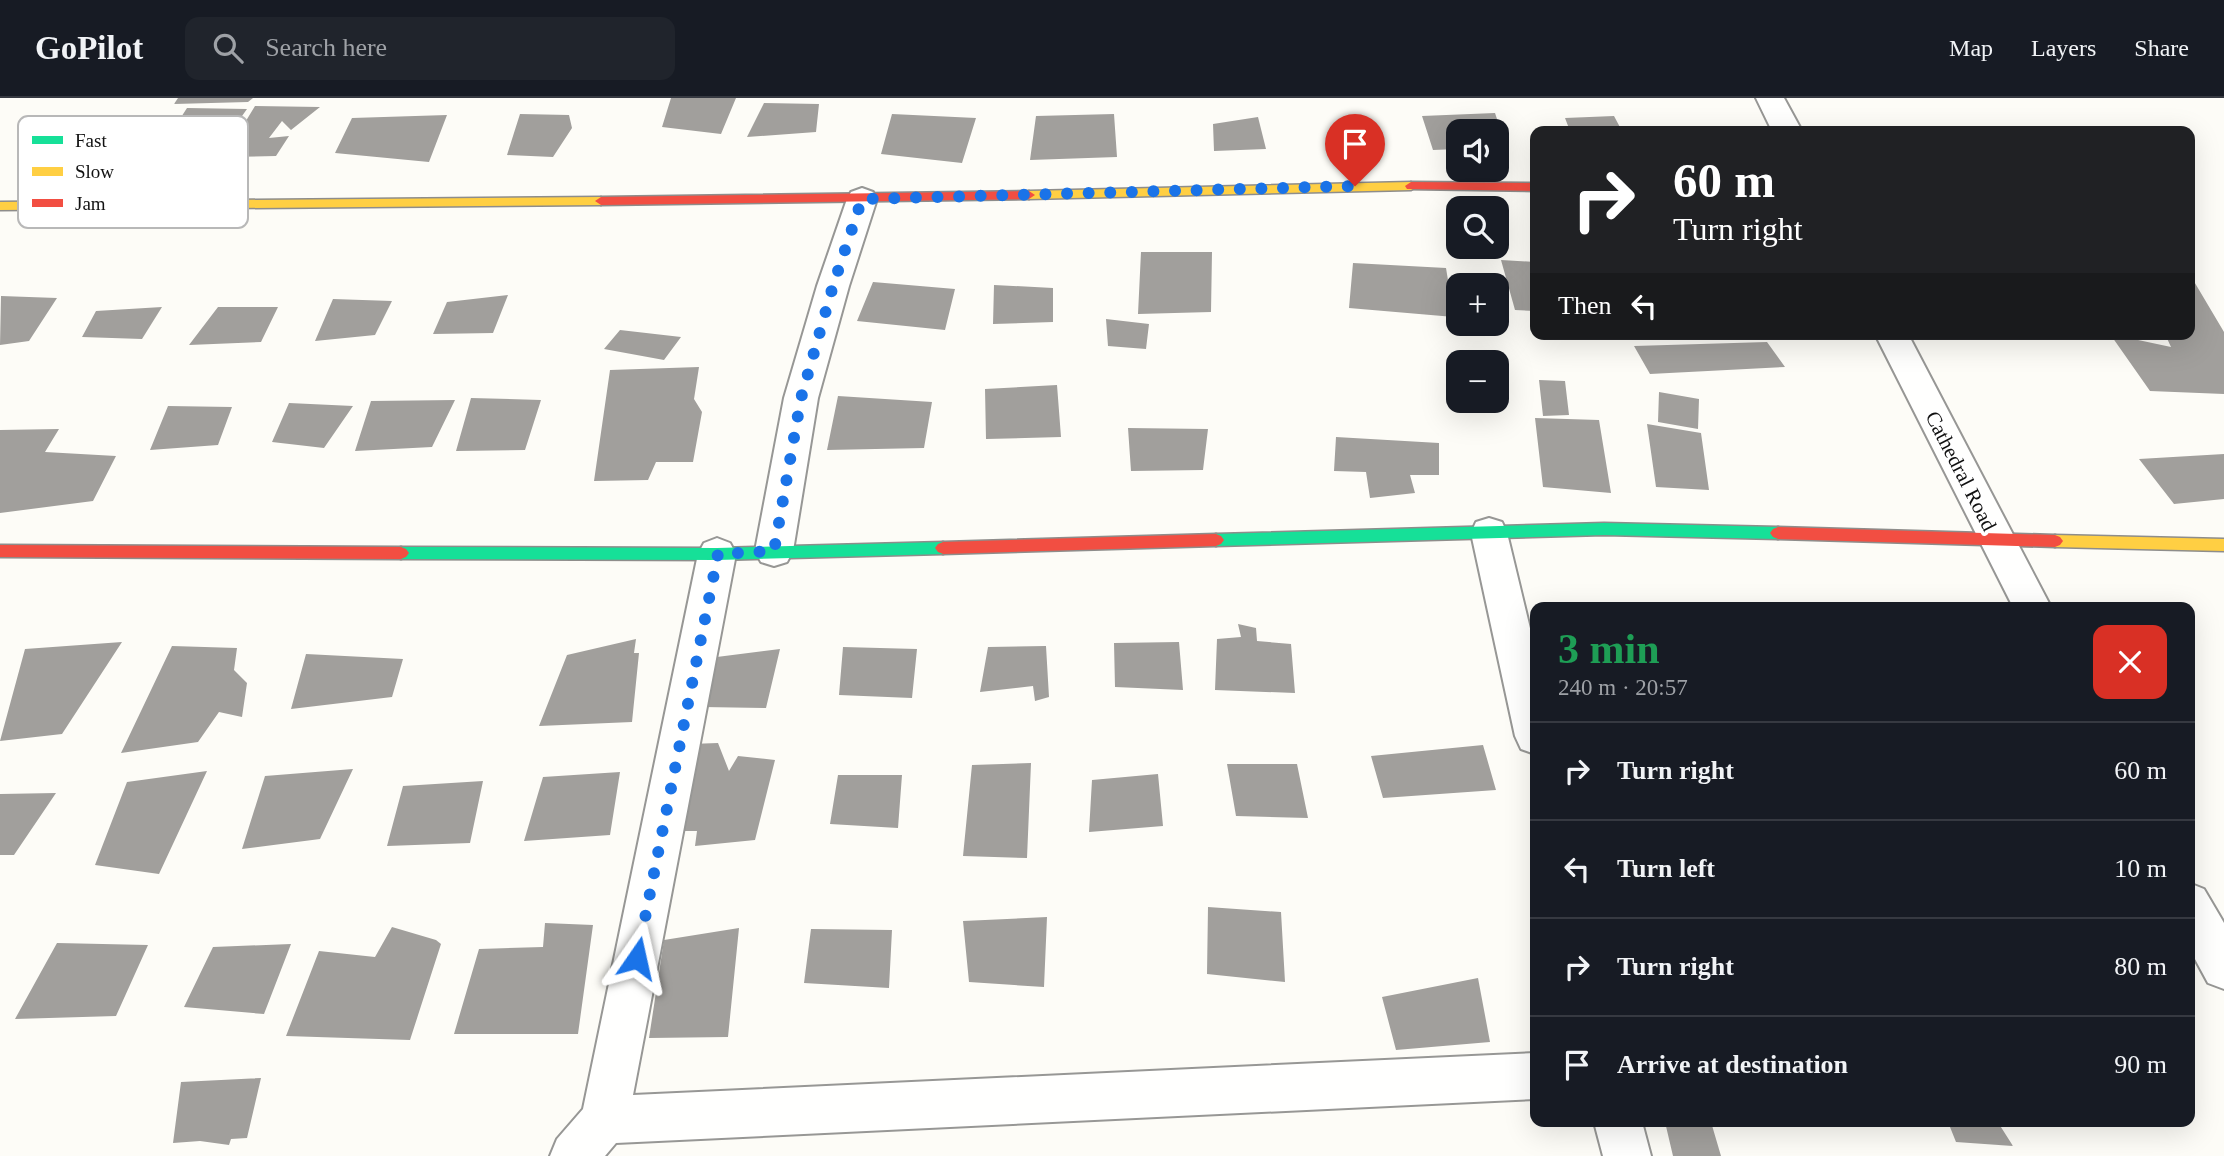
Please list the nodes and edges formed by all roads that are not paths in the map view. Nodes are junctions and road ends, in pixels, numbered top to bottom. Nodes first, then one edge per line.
1 (1770, 98) edge
2 (1784, 126) edge
3 (1530, 187) edge
4 (862, 199) junction
5 (248, 204) edge
6 (0, 206) edge
7 (18, 206) edge
8 (1894, 340) edge
9 (1489, 533) junction
10 (1996, 537) junction
11 (2224, 545) edge
12 (0, 551) edge
13 (774, 551) junction
14 (718, 554) junction
15 (2029, 602) edge
16 (1530, 714) edge
17 (2195, 915) edge
18 (2224, 967) edge
19 (1530, 1076) edge
20 (604, 1120) junction
21 (1619, 1127) edge
22 (574, 1156) edge
23 (1627, 1156) edge

1 - 2 street
3 - 4 street
4 - 5 street
4 - 13 street
6 - 7 street
8 - 10 street, Cathedral Road
9 - 10 street
9 - 13 street
9 - 16 street
10 - 11 street
10 - 15 street, Cathedral Road
12 - 14 street
13 - 14 street
14 - 20 street
17 - 18 street
19 - 20 street
20 - 22 street
21 - 23 street

